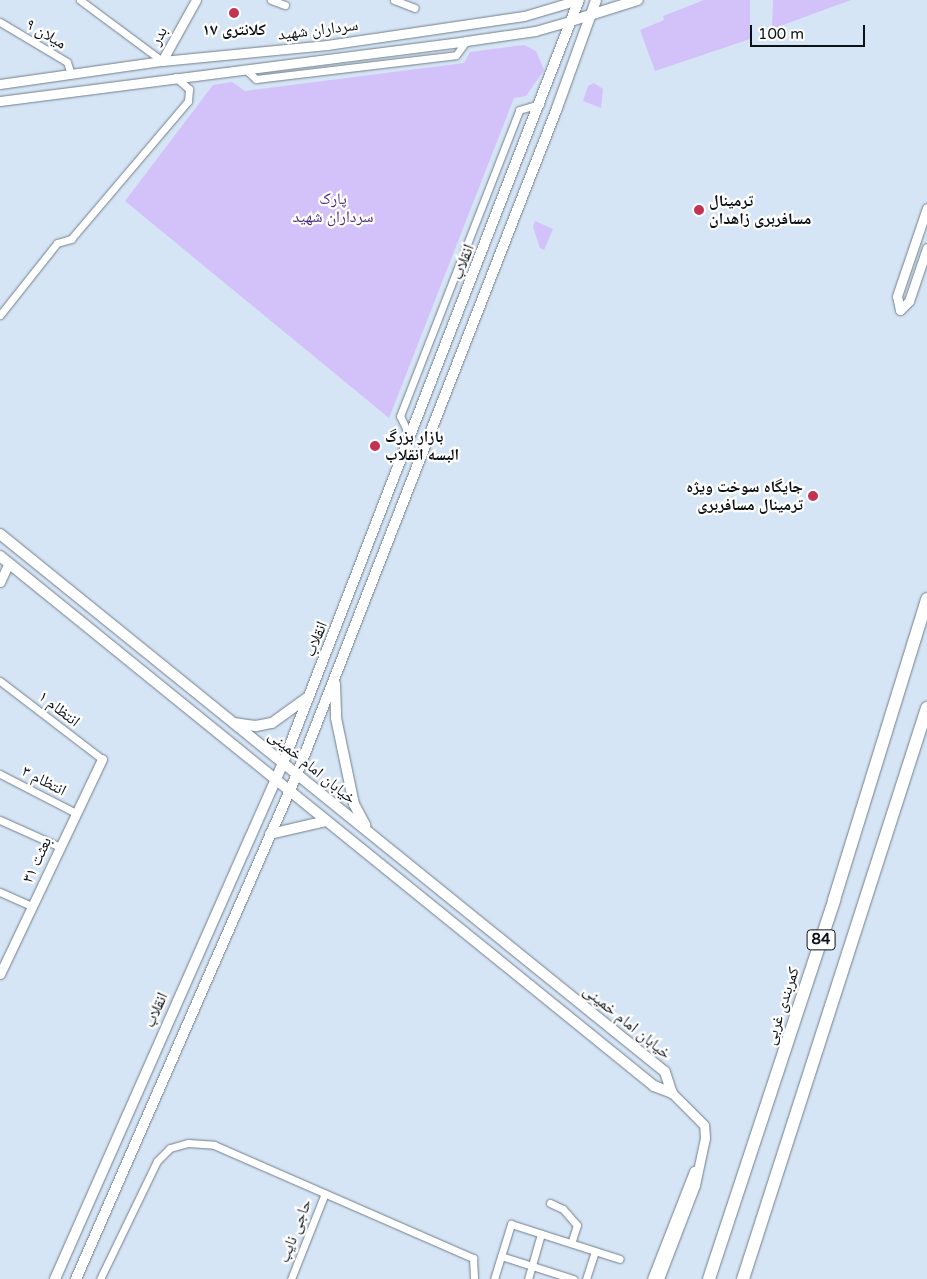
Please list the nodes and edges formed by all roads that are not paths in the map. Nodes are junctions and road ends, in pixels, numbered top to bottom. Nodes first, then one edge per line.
1 (80, 0) edge
2 (196, 0) edge
3 (271, 0) edge
4 (394, 0) edge
5 (578, 0) edge
6 (596, 0) edge
7 (638, 0) edge
8 (286, 5) dead end
9 (415, 8) dead end
10 (590, 17) junction
11 (571, 21) junction
12 (0, 22) edge
13 (162, 61) junction
14 (70, 74) junction
15 (175, 77) junction
16 (36, 80) junction
17 (0, 84) edge
18 (40, 96) junction
19 (0, 101) edge
20 (540, 104) junction
21 (927, 208) edge
22 (925, 218) edge
23 (927, 248) edge
24 (0, 315) edge
25 (411, 439) junction
26 (0, 534) edge
27 (0, 556) edge
28 (9, 563) junction
29 (0, 582) edge
30 (927, 599) edge
31 (335, 676) junction
32 (0, 681) edge
33 (310, 695) junction
34 (927, 708) edge
35 (234, 723) junction
36 (102, 759) joint
37 (283, 763) junction
38 (0, 774) edge
39 (297, 774) junction
40 (274, 779) junction
41 (289, 791) junction
42 (261, 810) junction
43 (76, 813) junction
44 (277, 818) junction
45 (0, 820) edge
46 (326, 821) junction
47 (270, 834) junction
48 (373, 836) junction
49 (60, 847) junction
50 (0, 892) edge
51 (32, 906) junction
52 (2, 962) edge
53 (0, 974) edge
54 (672, 1093) junction
55 (114, 1142) junction
56 (132, 1150) junction
57 (701, 1155) junction
58 (325, 1194) junction
59 (550, 1203) dead end
60 (541, 1234) junction
61 (571, 1243) junction
62 (595, 1251) junction
63 (501, 1256) junction
64 (620, 1259) dead end
65 (532, 1266) junction
66 (55, 1279) edge
67 (76, 1279) edge
68 (100, 1279) edge
69 (291, 1279) edge
70 (474, 1279) edge
71 (494, 1279) edge
72 (528, 1279) edge
73 (573, 1279) edge
74 (586, 1279) edge
75 (652, 1279) edge
76 (658, 1279) edge
77 (709, 1279) edge
78 (743, 1279) edge

1 - 13 street
2 - 13 street, بدر
3 - 8 street
4 - 9 street
5 - 11 main road, انقلاب
5 - 13 street, سرداران شهید
6 - 10 main road, انقلاب
7 - 10 main road
10 - 11 main road
10 - 31 main road, انقلاب
11 - 15 street, سرداران شهید
11 - 20 main road, انقلاب
12 - 14 street, میلان ۹
13 - 14 street, سرداران شهید
14 - 16 street, سرداران شهید
15 - 18 street, سرداران شهید
15 - 24 street
16 - 17 street, سرداران شهید
16 - 18 street
18 - 19 street, سرداران شهید
20 - 25 main road, انقلاب
20 - 25 street
21 - 22 street
22 - 23 street
25 - 33 main road, انقلاب
26 - 35 main road, خیابان امام خمینی
27 - 28 main road, خیابان امام خمینی
28 - 29 street
28 - 40 main road, خیابان امام خمینی
30 - 77 highway, کمربندی غربی / 84
31 - 39 main road, انقلاب
31 - 48 main road
32 - 36 street, انتظام ۱
33 - 35 main road
33 - 37 main road, انقلاب
34 - 78 highway, 84
35 - 37 main road, خیابان امام خمینی
36 - 43 street, بعثت ۳۱
37 - 39 main road, خیابان امام خمینی
37 - 40 main road, انقلاب
38 - 43 street, انتظام ۳
39 - 41 main road, انقلاب
39 - 48 main road, خیابان امام خمینی
40 - 41 main road, خیابان امام خمینی
40 - 42 main road, انقلاب
41 - 44 main road, انقلاب
41 - 46 main road, خیابان امام خمینی
42 - 44 main road
42 - 55 main road, انقلاب
43 - 49 street, بعثت ۳۱
44 - 47 main road, انقلاب
45 - 49 street
46 - 47 main road
46 - 54 main road, خیابان امام خمینی
47 - 56 main road, انقلاب
48 - 54 main road, خیابان امام خمینی
49 - 51 street, بعثت ۳۱
50 - 51 street
51 - 52 street, بعثت ۳۱
52 - 53 street, بعثت ۳۱
54 - 57 street
55 - 56 main road
55 - 66 main road, انقلاب
56 - 67 main road, انقلاب
57 - 75 street
57 - 76 street
58 - 68 street
58 - 69 street, حاجی نایب
58 - 70 street
59 - 61 street
60 - 61 street
60 - 63 street
60 - 65 street
61 - 62 street
62 - 64 street
62 - 74 street
63 - 65 street
63 - 71 street
65 - 72 street
65 - 73 street

